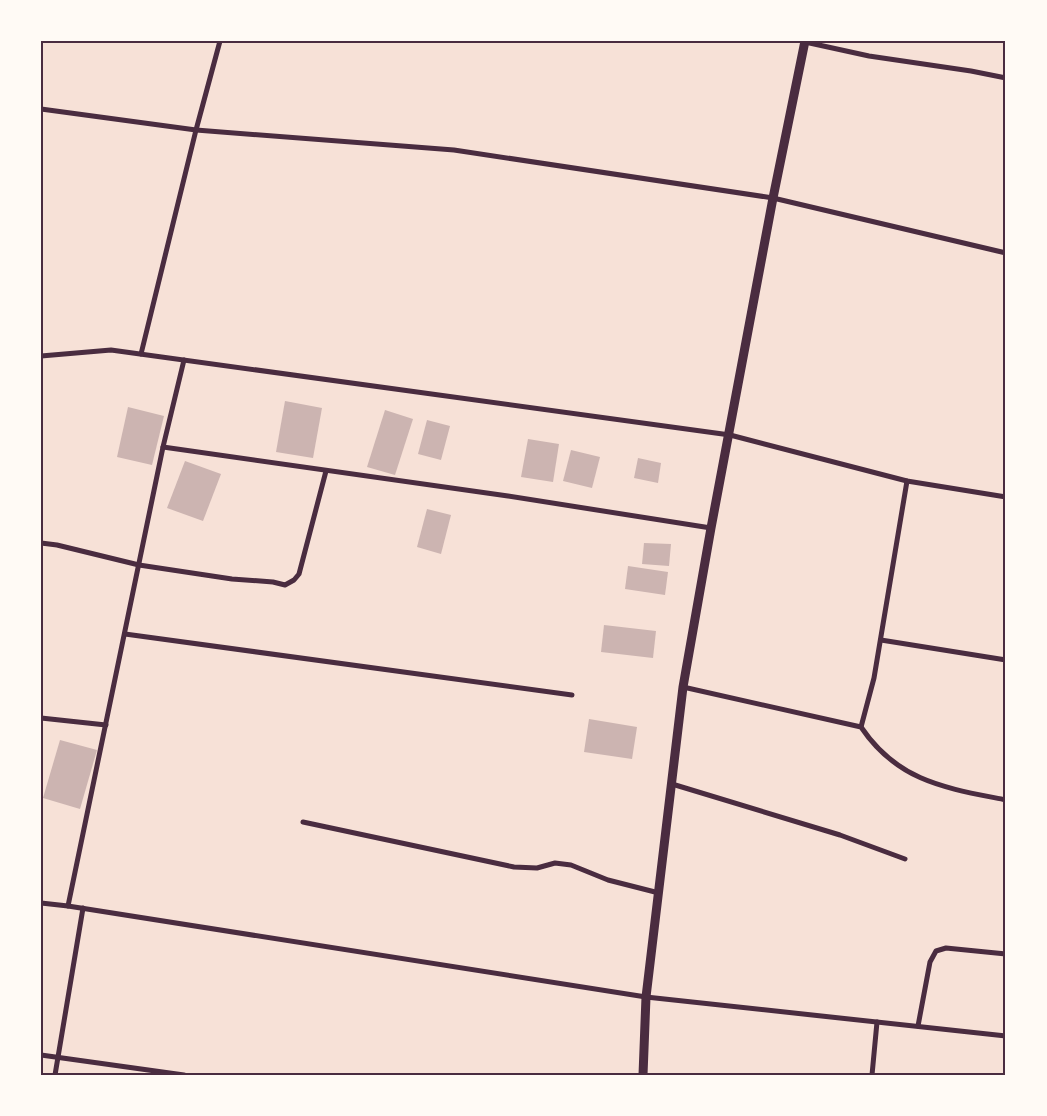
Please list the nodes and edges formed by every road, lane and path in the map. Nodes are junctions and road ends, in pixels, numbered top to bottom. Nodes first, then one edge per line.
1 (220, 41) edge
2 (805, 42) edge
3 (1006, 78) edge
4 (41, 109) edge
5 (196, 130) junction
6 (773, 198) junction
7 (1006, 253) edge
8 (141, 354) junction
9 (41, 356) edge
10 (184, 360) junction
11 (730, 435) junction
12 (163, 447) junction
13 (326, 470) junction
14 (906, 481) junction
15 (1006, 496) edge
16 (711, 528) junction
17 (41, 543) edge
18 (139, 565) junction
19 (124, 634) junction
20 (880, 640) junction
21 (1006, 660) edge
22 (683, 687) junction
23 (572, 695) dead end
24 (41, 718) edge
25 (106, 726) junction
26 (861, 727) junction
27 (672, 784) junction
28 (1006, 800) edge
29 (303, 822) dead end
30 (905, 859) dead end
31 (658, 893) junction
32 (41, 903) edge
33 (68, 906) junction
34 (83, 908) junction
35 (1006, 954) edge
36 (646, 996) junction
37 (877, 1022) junction
38 (918, 1026) junction
39 (1006, 1036) edge
40 (41, 1055) edge
41 (58, 1057) junction
42 (55, 1075) edge
43 (184, 1075) edge
44 (644, 1075) edge
45 (872, 1075) edge

1 - 5 street
2 - 3 street
2 - 6 street
4 - 5 street
5 - 6 street
5 - 8 street
6 - 7 street
6 - 11 street
8 - 9 street
8 - 10 street
10 - 11 street
10 - 12 street
11 - 14 street
11 - 16 street
12 - 13 street
12 - 18 street
13 - 16 street
13 - 18 street
14 - 15 street
14 - 20 street
16 - 22 street
17 - 18 street
18 - 19 street
19 - 23 street
19 - 25 street
20 - 21 street
20 - 26 street
22 - 26 street
22 - 27 street
24 - 25 street
25 - 33 street
26 - 28 street
27 - 30 street
27 - 31 street
29 - 31 street
31 - 36 street
32 - 33 street
33 - 34 street
34 - 36 street
34 - 41 street
35 - 38 street
36 - 37 street
36 - 44 street
37 - 38 street
37 - 45 street
38 - 39 street
40 - 41 street
41 - 42 street
41 - 43 street

